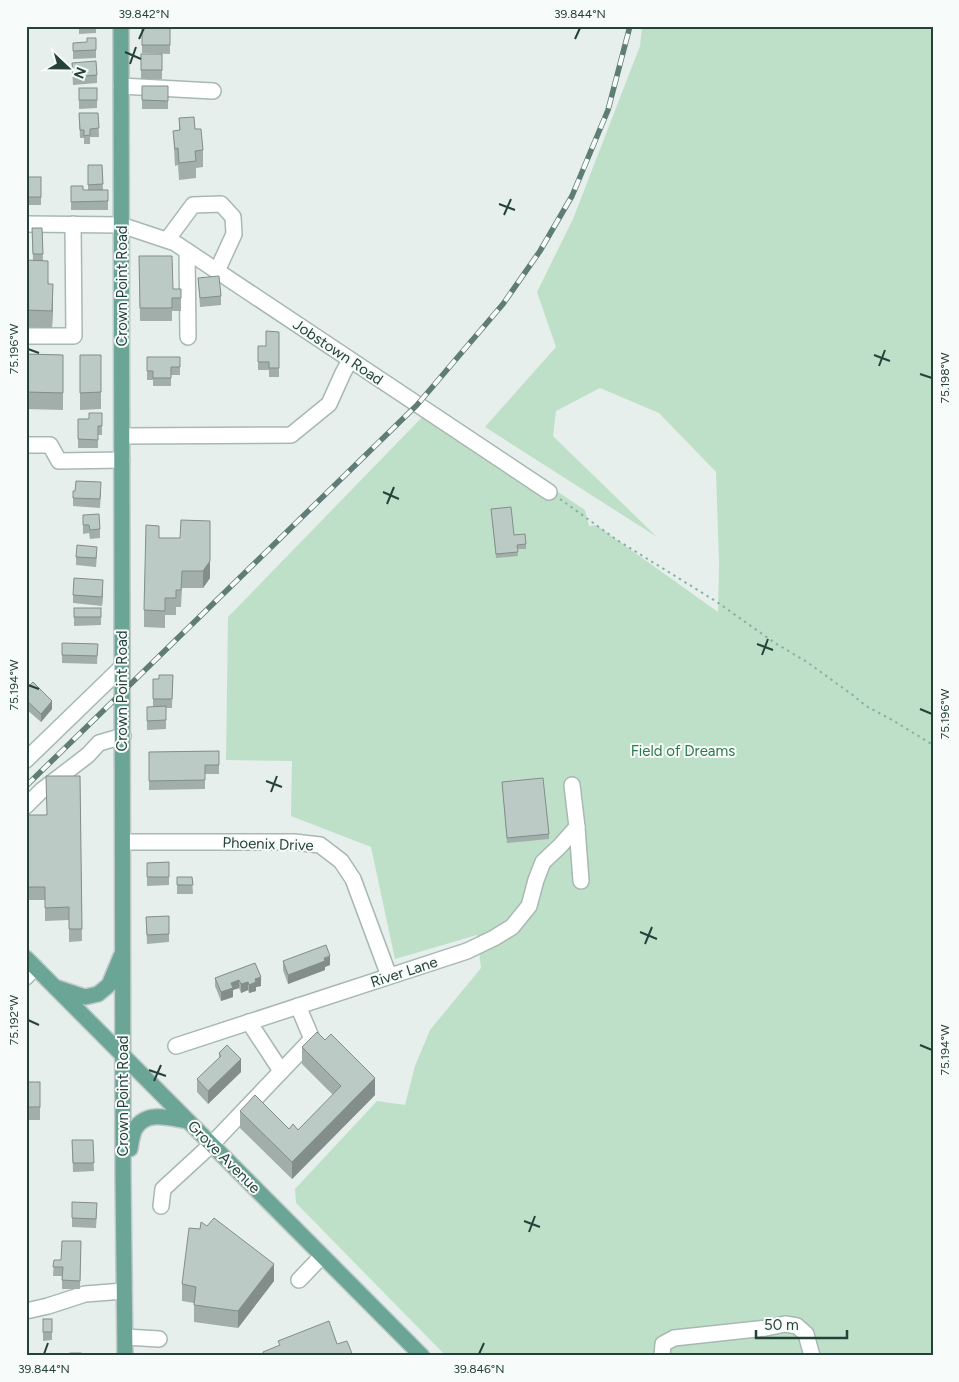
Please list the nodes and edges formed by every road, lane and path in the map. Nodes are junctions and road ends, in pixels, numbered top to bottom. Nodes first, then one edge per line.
1 (121, 26) edge
2 (121, 86) junction
3 (213, 91) dead end
4 (26, 224) edge
5 (72, 224) junction
6 (121, 225) junction
7 (167, 240) junction
8 (187, 251) junction
9 (217, 271) junction
10 (26, 336) edge
11 (188, 337) dead end
12 (350, 360) junction
13 (122, 436) junction
14 (26, 445) edge
15 (122, 460) junction
16 (550, 492) joint
17 (122, 667) junction
18 (123, 736) junction
19 (933, 746) edge
20 (26, 760) edge
21 (572, 785) dead end
22 (26, 806) edge
23 (577, 827) junction
24 (123, 842) junction
25 (581, 882) dead end
26 (123, 950) junction
27 (29, 967) edge
28 (389, 976) junction
29 (54, 987) junction
30 (298, 1006) junction
31 (249, 1022) junction
32 (176, 1046) dead end
33 (124, 1057) junction
34 (281, 1072) junction
35 (187, 1120) junction
36 (212, 1144) junction
37 (123, 1175) junction
38 (161, 1206) dead end
39 (322, 1256) junction
40 (300, 1280) dead end
41 (124, 1292) junction
42 (26, 1311) edge
43 (125, 1337) junction
44 (159, 1339) dead end
45 (125, 1356) edge
46 (422, 1356) edge
47 (662, 1356) edge
48 (812, 1356) edge

1 - 2 main road, Crown Point Road
2 - 3 street
2 - 6 main road, Crown Point Road
4 - 5 street, Jobstown Road
5 - 6 street, Jobstown Road
5 - 10 street
6 - 7 street, Jobstown Road
6 - 13 main road, Crown Point Road
7 - 8 street, Jobstown Road
7 - 9 street
8 - 9 street, Jobstown Road
8 - 11 street
9 - 12 street, Jobstown Road
12 - 13 street
12 - 16 street, Jobstown Road
13 - 15 main road, Crown Point Road
14 - 15 street
15 - 17 main road, Crown Point Road
16 - 19 path
17 - 18 main road, Crown Point Road
17 - 20 street
18 - 22 street
18 - 24 main road, Crown Point Road
21 - 23 street
23 - 25 street
23 - 28 street, River Lane
24 - 26 main road, Crown Point Road
24 - 28 street, Phoenix Drive
26 - 29 main road
26 - 33 main road, Crown Point Road
27 - 29 main road, Grove Avenue
28 - 30 street, River Lane
29 - 33 main road, Grove Avenue
30 - 31 street, River Lane
30 - 34 street
31 - 32 street, River Lane
31 - 34 street
33 - 35 main road, Grove Avenue
33 - 37 main road, Crown Point Road
34 - 36 street
35 - 36 main road, Grove Avenue
35 - 37 main road
36 - 38 street
36 - 39 main road, Grove Avenue
37 - 41 main road, Crown Point Road
39 - 40 street
39 - 46 main road, Grove Avenue
41 - 42 street
41 - 43 main road, Crown Point Road
43 - 44 street
43 - 45 main road, Crown Point Road
47 - 48 street

